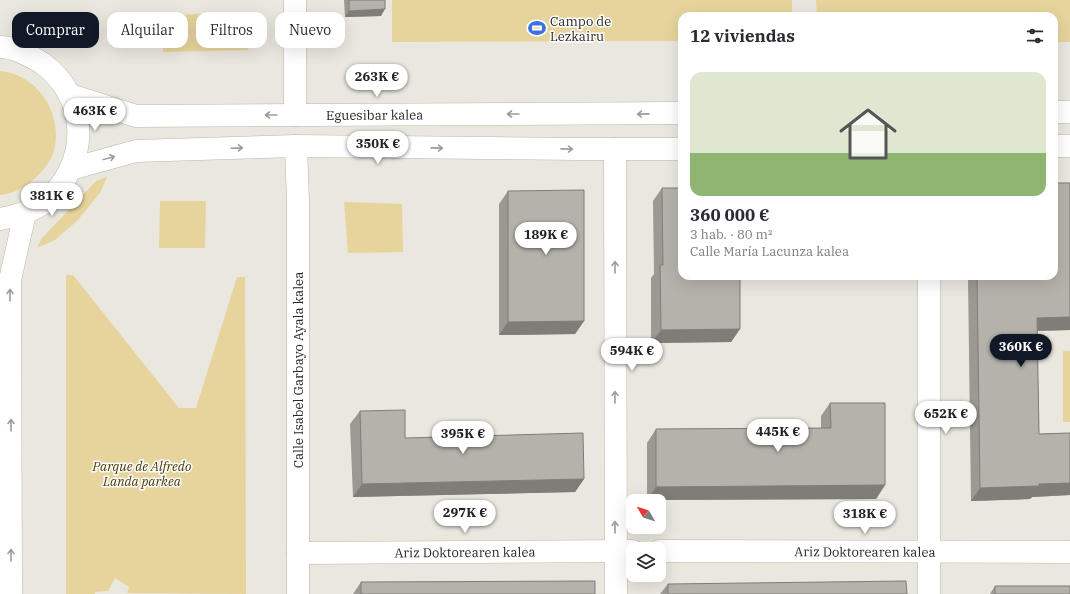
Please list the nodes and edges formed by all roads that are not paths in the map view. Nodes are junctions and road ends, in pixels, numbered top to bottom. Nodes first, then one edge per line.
1 (295, 0) edge
2 (0, 47) edge
3 (70, 95) junction
4 (1058, 112) edge
5 (1070, 112) edge
6 (678, 114) edge
7 (295, 115) junction
8 (296, 146) junction
9 (1058, 146) edge
10 (1070, 146) edge
11 (615, 149) junction
12 (678, 149) edge
13 (71, 169) junction
14 (25, 213) junction
15 (0, 219) edge
16 (929, 280) edge
17 (624, 551) edge
18 (666, 551) edge
19 (298, 552) junction
20 (1070, 552) edge
21 (929, 553) junction
22 (11, 594) edge
23 (298, 594) edge
24 (616, 594) edge
25 (929, 594) edge

1 - 7 street
2 - 3 street
7 -> 3 street, Eguesibar kalea
3 - 13 street
4 - 5 street
6 -> 7 street, Eguesibar kalea
8 -> 11 street
13 -> 8 street
8 - 19 street, Calle Isabel Garbayo Ayala kalea
9 - 10 street
11 - 12 street
17 -> 11 street
13 - 14 street
14 - 15 street
22 -> 14 street
16 - 21 street
17 - 19 street, Ariz Doktorearen kalea
17 - 24 street
18 - 21 street, Ariz Doktorearen kalea
19 - 23 street, Calle Isabel Garbayo Ayala kalea
20 - 21 street, Ariz Doktorearen kalea
21 - 25 street

